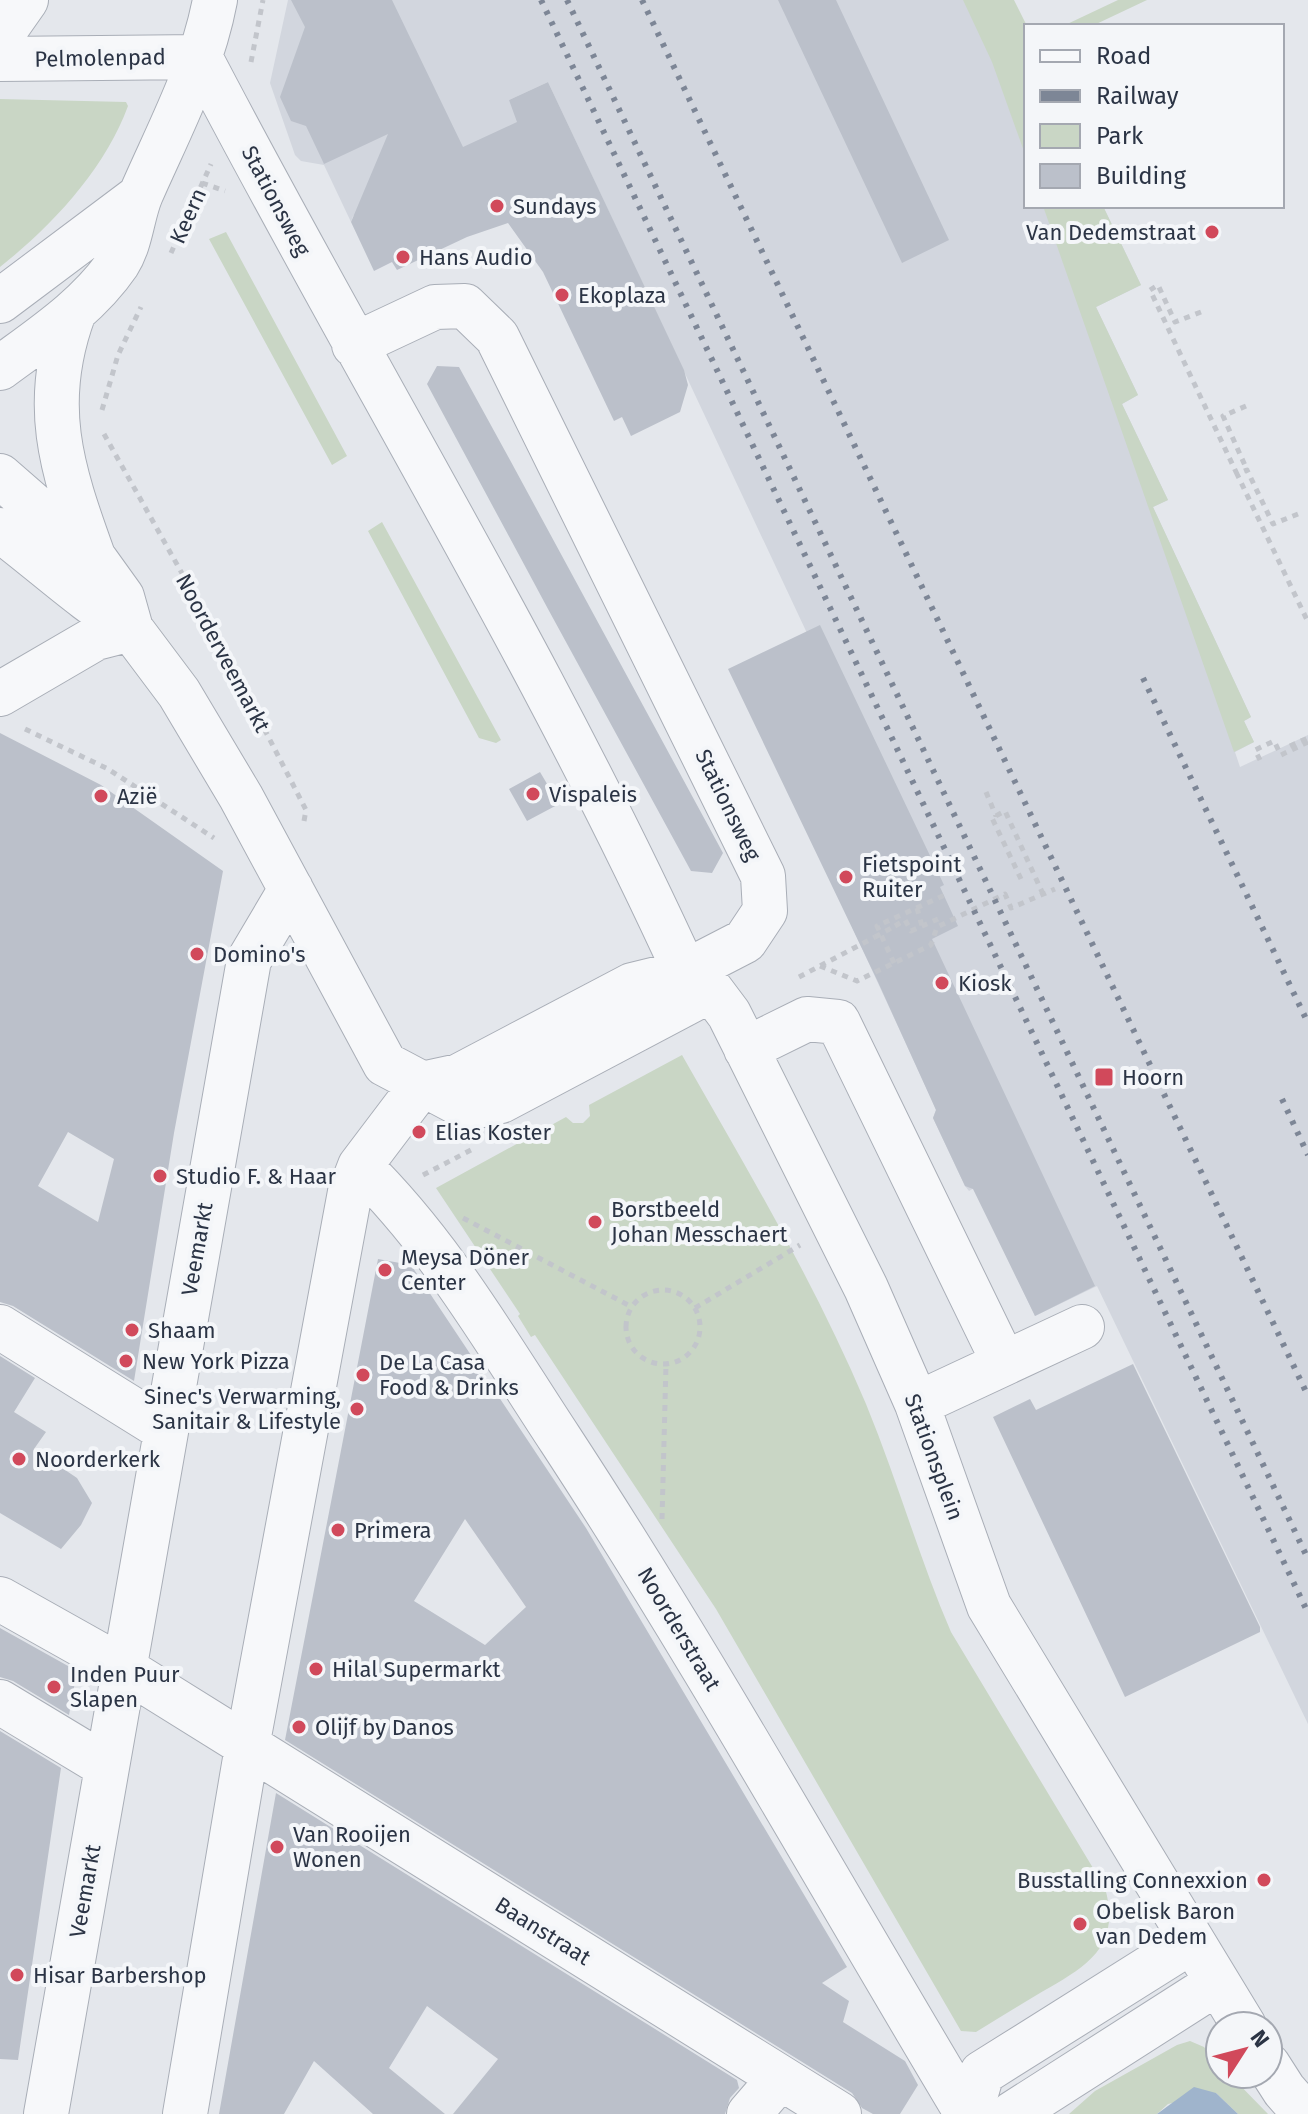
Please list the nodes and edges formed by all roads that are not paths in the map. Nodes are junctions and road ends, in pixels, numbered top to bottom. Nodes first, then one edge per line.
1 (26, 0) edge
2 (215, 0) edge
3 (0, 37) edge
4 (200, 57) junction
5 (0, 59) edge
6 (140, 196) junction
7 (0, 301) edge
8 (74, 312) junction
9 (354, 345) junction
10 (0, 368) edge
11 (0, 476) edge
12 (0, 530) edge
13 (94, 558) junction
14 (131, 629) junction
15 (7, 709) edge
16 (291, 889) junction
17 (698, 981) junction
18 (746, 1049) junction
19 (422, 1084) junction
20 (375, 1180) junction
21 (0, 1327) edge
22 (1082, 1327) dead end
23 (1004, 1363) junction
24 (917, 1404) junction
25 (164, 1429) junction
26 (0, 1599) edge
27 (123, 1668) junction
28 (0, 1702) edge
29 (247, 1747) junction
30 (106, 1766) junction
31 (1192, 1941) junction
32 (1217, 1983) junction
33 (1234, 2010) edge
34 (780, 2078) junction
35 (1284, 2090) edge
36 (46, 2114) edge
37 (185, 2114) edge
38 (749, 2114) edge
39 (839, 2114) edge
40 (968, 2114) edge
41 (1012, 2114) edge
42 (1305, 2114) edge

1 - 3 street, Pelmolenpad
2 - 4 street
4 - 5 street, Pelmolenpad
4 - 6 street
4 - 9 street, Stationsweg
6 - 7 street
6 - 8 street
8 - 10 street
8 - 13 street
9 - 17 street, Stationsweg
9 - 17 street, Stationsweg
11 - 13 street
12 - 14 street
13 - 14 street
14 - 15 street
14 - 16 street
16 - 19 street
16 - 25 street, Veemarkt
17 - 18 street, Stationsplein
17 - 19 street
18 - 23 street
18 - 24 street, Stationsplein
19 - 20 street
20 - 29 street
20 - 40 street, Noorderstraat
21 - 25 street
22 - 23 street
23 - 24 street
24 - 31 street, Stationsplein
25 - 27 street, Veemarkt
26 - 27 street
27 - 29 street
27 - 30 street, Veemarkt
28 - 30 street
29 - 34 street, Baanstraat
29 - 37 street
30 - 36 street, Veemarkt
31 - 32 street, Stationsplein
31 - 40 street, Noorderstraat
32 - 33 street, Stationsplein
32 - 41 street
34 - 38 street
34 - 39 street, Baanstraat
35 - 42 street

